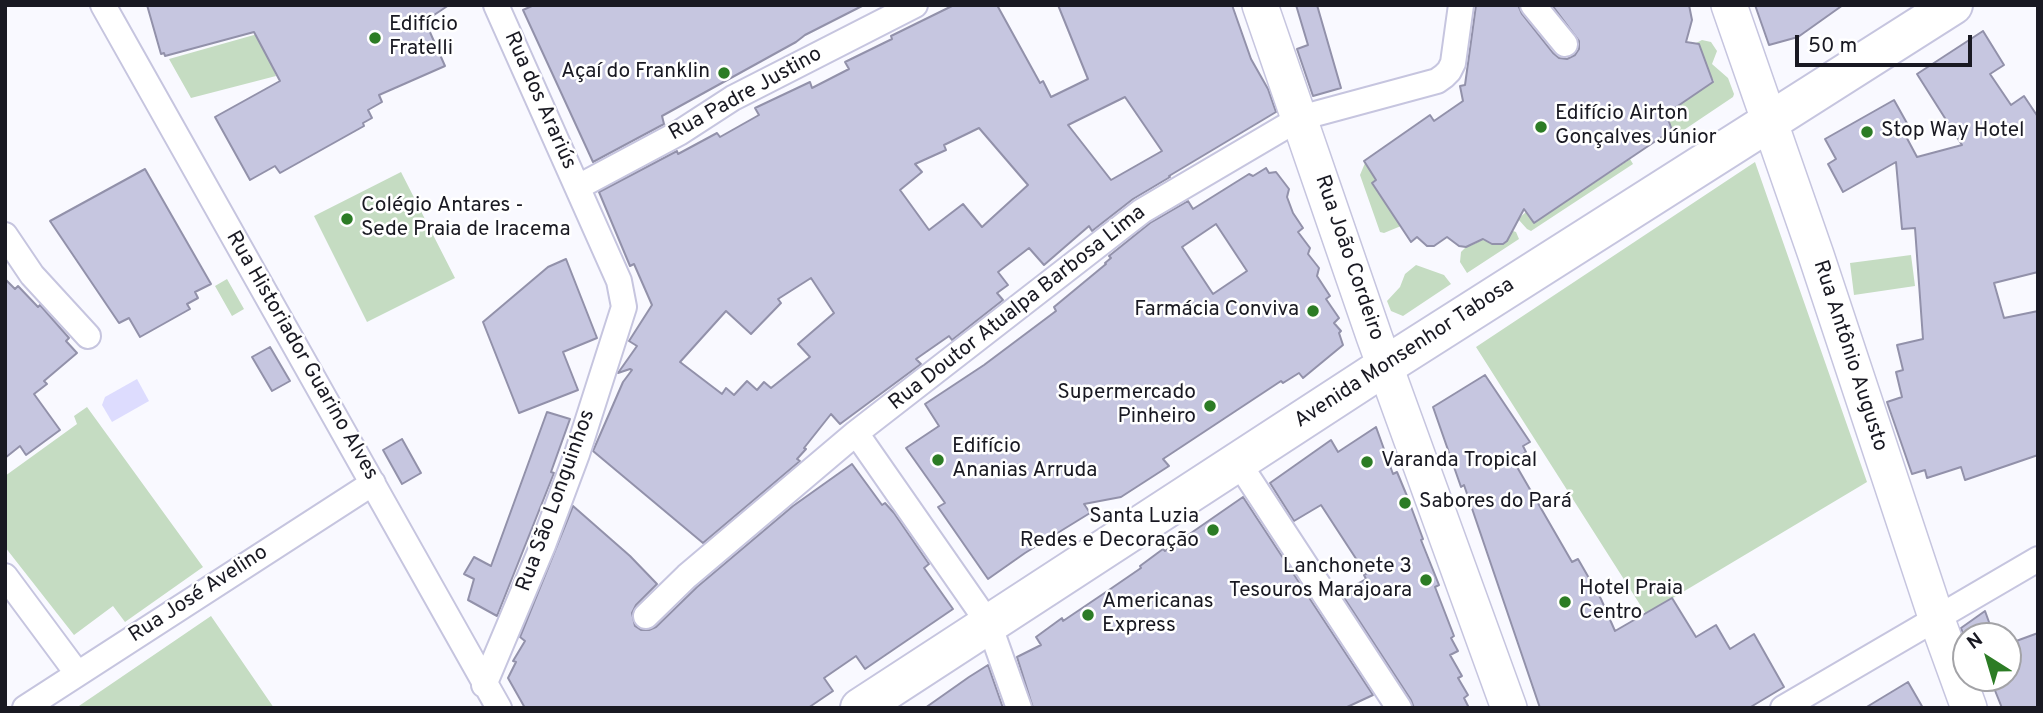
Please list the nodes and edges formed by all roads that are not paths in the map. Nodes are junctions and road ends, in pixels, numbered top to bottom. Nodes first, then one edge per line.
1 (103, 5) edge
2 (496, 5) edge
3 (915, 5) edge
4 (1260, 5) edge
5 (1461, 5) edge
6 (1533, 5) edge
7 (1729, 5) edge
8 (1953, 5) edge
9 (1565, 44) dead end
10 (1300, 117) junction
11 (1770, 121) junction
12 (578, 187) junction
13 (5, 235) edge
14 (622, 315) joint
15 (88, 336) dead end
16 (1385, 366) junction
17 (856, 433) junction
18 (1238, 462) junction
19 (373, 483) junction
20 (2038, 559) edge
21 (5, 576) edge
22 (646, 616) dead end
23 (1936, 617) junction
24 (989, 624) junction
25 (78, 673) junction
26 (484, 685) junction
27 (25, 708) edge
28 (499, 708) edge
29 (860, 708) edge
30 (1019, 708) edge
31 (1399, 708) edge
32 (1509, 708) edge
33 (1783, 708) edge
34 (1969, 708) edge

1 - 19 street, Rua Historiador Guarino Alves
2 - 12 street, Rua dos Arariús
3 - 12 street, Rua Padre Justino
4 - 10 street, Rua João Cordeiro
5 - 10 street, Rua Doutor Atualpa Barbosa Lima
6 - 9 street
7 - 11 street, Rua Antônio Augusto
8 - 11 main road, Avenida Monsenhor Tabosa
10 - 16 street, Rua João Cordeiro
10 - 17 street, Rua Doutor Atualpa Barbosa Lima
11 - 16 main road, Avenida Monsenhor Tabosa
11 - 23 street, Rua Antônio Augusto
12 - 14 street, Rua dos Arariús
13 - 15 street
14 - 26 street, Rua São Longuinhos
16 - 18 main road, Avenida Monsenhor Tabosa
16 - 32 street, Rua João Cordeiro
17 - 22 street, Rua Doutor Atualpa Barbosa Lima
17 - 24 street
18 - 24 main road, Avenida Monsenhor Tabosa
18 - 31 street
19 - 25 street, Rua José Avelino
19 - 26 street, Rua Historiador Guarino Alves
20 - 23 street
21 - 25 street
23 - 33 street
23 - 34 street, Rua Antônio Augusto
24 - 29 main road, Avenida Monsenhor Tabosa
24 - 30 street
25 - 27 street, Rua José Avelino
26 - 28 street, Rua Historiador Guarino Alves

